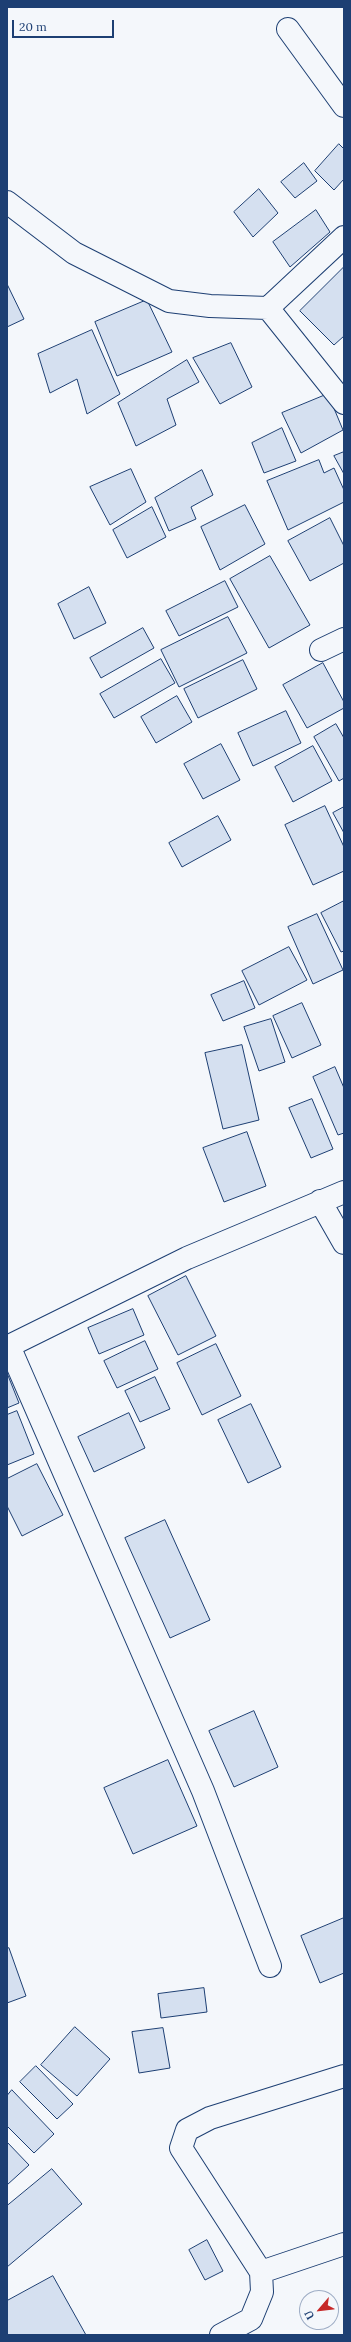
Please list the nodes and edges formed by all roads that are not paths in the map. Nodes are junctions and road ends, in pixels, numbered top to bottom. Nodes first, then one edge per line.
1 (288, 29) dead end
2 (344, 106) edge
3 (7, 202) edge
4 (344, 237) edge
5 (268, 308) junction
6 (344, 403) edge
7 (344, 639) edge
8 (322, 650) dead end
9 (344, 1192) edge
10 (320, 1201) junction
11 (344, 1242) edge
12 (8, 1347) edge
13 (270, 1966) dead end
14 (344, 2076) edge
15 (344, 2244) edge
16 (261, 2272) junction
17 (221, 2335) edge

1 - 2 street
3 - 5 street
4 - 5 street
5 - 6 street
7 - 8 street
9 - 10 street
10 - 11 street
10 - 12 street
12 - 13 street
14 - 16 street
15 - 16 street
16 - 17 street

